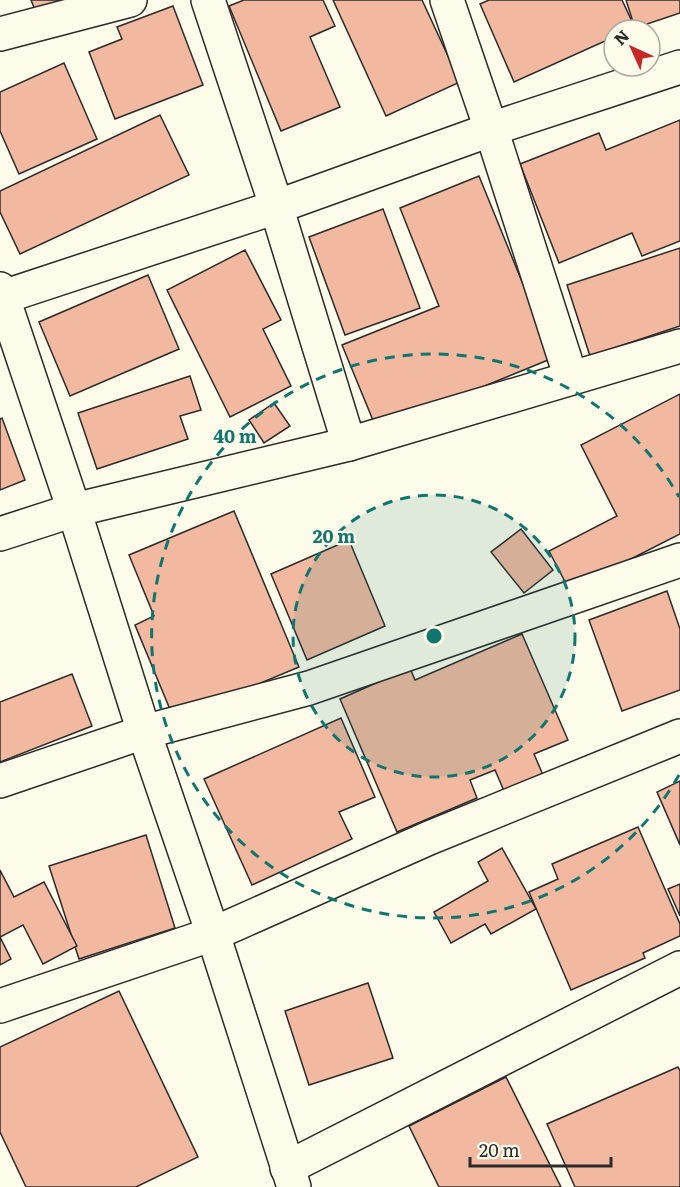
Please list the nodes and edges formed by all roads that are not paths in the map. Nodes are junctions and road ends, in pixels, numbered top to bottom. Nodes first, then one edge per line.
1 (130, 0) edge
2 (208, 0) edge
3 (447, 0) edge
4 (0, 34) edge
5 (680, 67) edge
6 (491, 129) junction
7 (276, 207) junction
8 (1, 295) edge
9 (680, 346) edge
10 (571, 378) junction
11 (349, 444) junction
12 (74, 510) junction
13 (0, 534) edge
14 (680, 560) edge
15 (144, 732) junction
16 (680, 736) edge
17 (0, 781) edge
18 (213, 934) junction
19 (680, 968) edge
20 (0, 1006) edge
21 (291, 1177) edge

1 - 4 street
2 - 7 street
3 - 6 street
5 - 6 street
6 - 7 street
6 - 10 street
7 - 8 street
7 - 11 street
8 - 12 street
9 - 10 street
10 - 11 street
11 - 12 street
12 - 13 street
12 - 15 street
14 - 15 street
15 - 17 street
15 - 18 street
16 - 18 street
18 - 20 street
18 - 21 street
19 - 21 street

